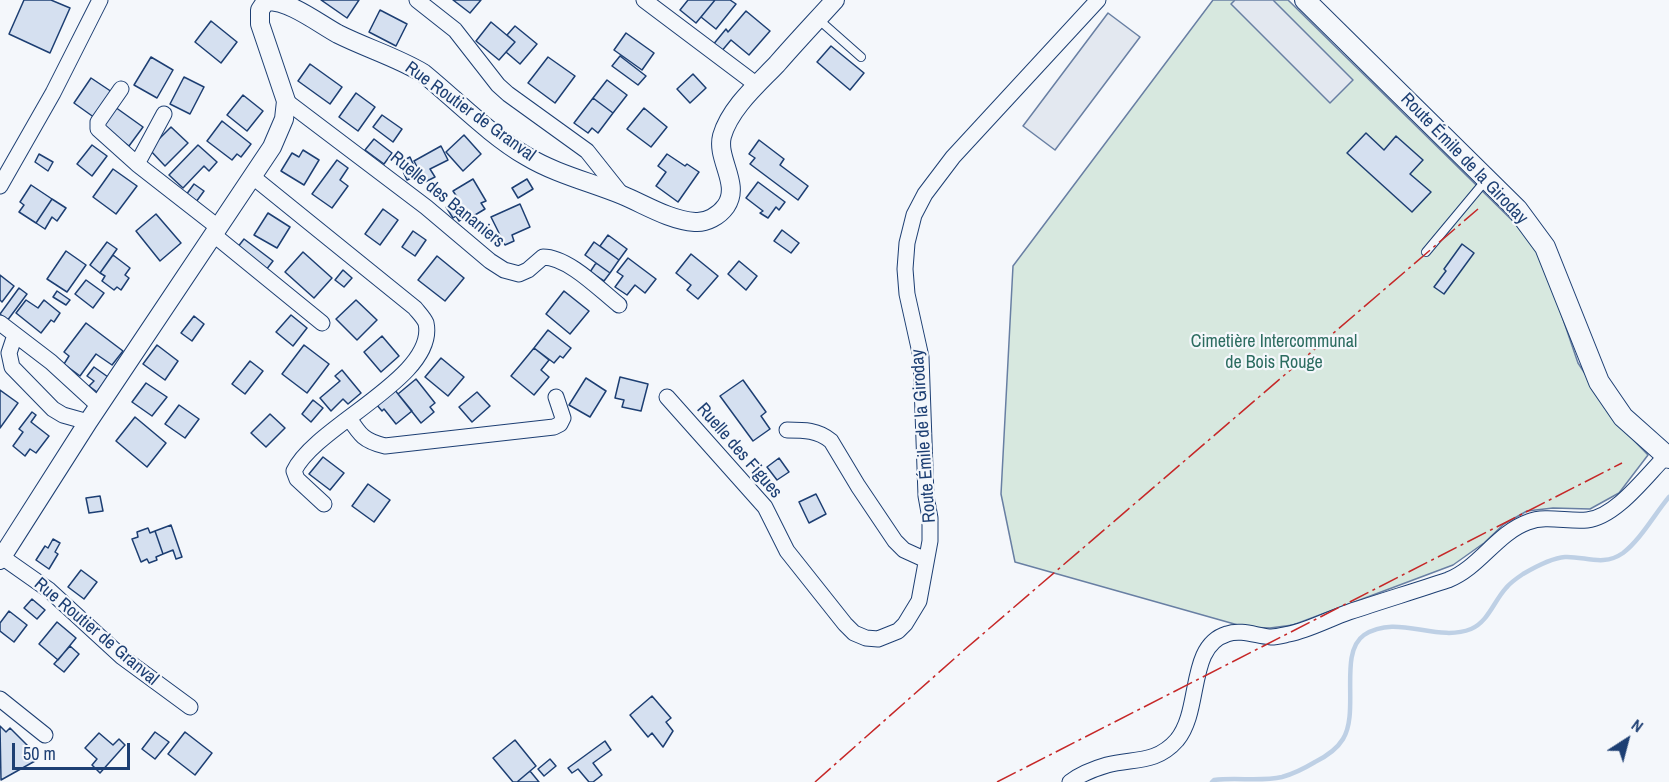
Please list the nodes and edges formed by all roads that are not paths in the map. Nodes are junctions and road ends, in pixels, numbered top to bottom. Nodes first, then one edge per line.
1 (100, 0) edge
2 (417, 0) edge
3 (644, 0) edge
4 (835, 0) edge
5 (1098, 0) edge
6 (1305, 0) edge
7 (259, 3) edge
8 (818, 19) junction
9 (861, 57) dead end
10 (757, 85) junction
11 (121, 90) dead end
12 (286, 101) junction
13 (164, 114) dead end
14 (137, 164) junction
15 (253, 177) junction
16 (1487, 179) junction
17 (0, 186) edge
18 (622, 195) junction
19 (216, 232) junction
20 (1426, 252) dead end
21 (619, 304) dead end
22 (0, 323) edge
23 (322, 323) dead end
24 (15, 335) junction
25 (556, 397) dead end
26 (667, 397) dead end
27 (99, 406) junction
28 (349, 418) junction
29 (88, 422) junction
30 (787, 430) dead end
31 (1668, 457) edge
32 (324, 504) dead end
33 (1, 558) edge
34 (926, 560) junction
35 (0, 699) edge
36 (190, 707) dead end
37 (45, 735) dead end
38 (1070, 782) edge

1 - 17 street
2 - 18 street
3 - 10 street
4 - 8 street, Rue Routier de Granval
5 - 34 street, Route Émile de la Giroday
6 - 16 main road, Route Émile de la Giroday
7 - 12 street, Rue Routier de Granval
7 - 18 street, Rue Routier de Granval
8 - 9 lane
8 - 10 street, Rue Routier de Granval
10 - 18 street, Rue Routier de Granval
11 - 14 street
12 - 15 street, Rue Routier de Granval
12 - 21 street, Ruelle des Bananiers
13 - 14 street
14 - 19 street
15 - 19 street, Rue Routier de Granval
15 - 28 street
16 - 20 lane
16 - 31 main road, Route Émile de la Giroday
19 - 23 street
19 - 27 street, Rue Routier de Granval
22 - 24 street
24 - 27 street
24 - 29 street
25 - 28 street
26 - 34 street, Ruelle des Figues
27 - 29 street, Rue Routier de Granval
28 - 32 street
29 - 33 street, Rue Routier de Granval
30 - 34 street
31 - 38 street
33 - 36 street, Rue Routier de Granval
35 - 37 street

